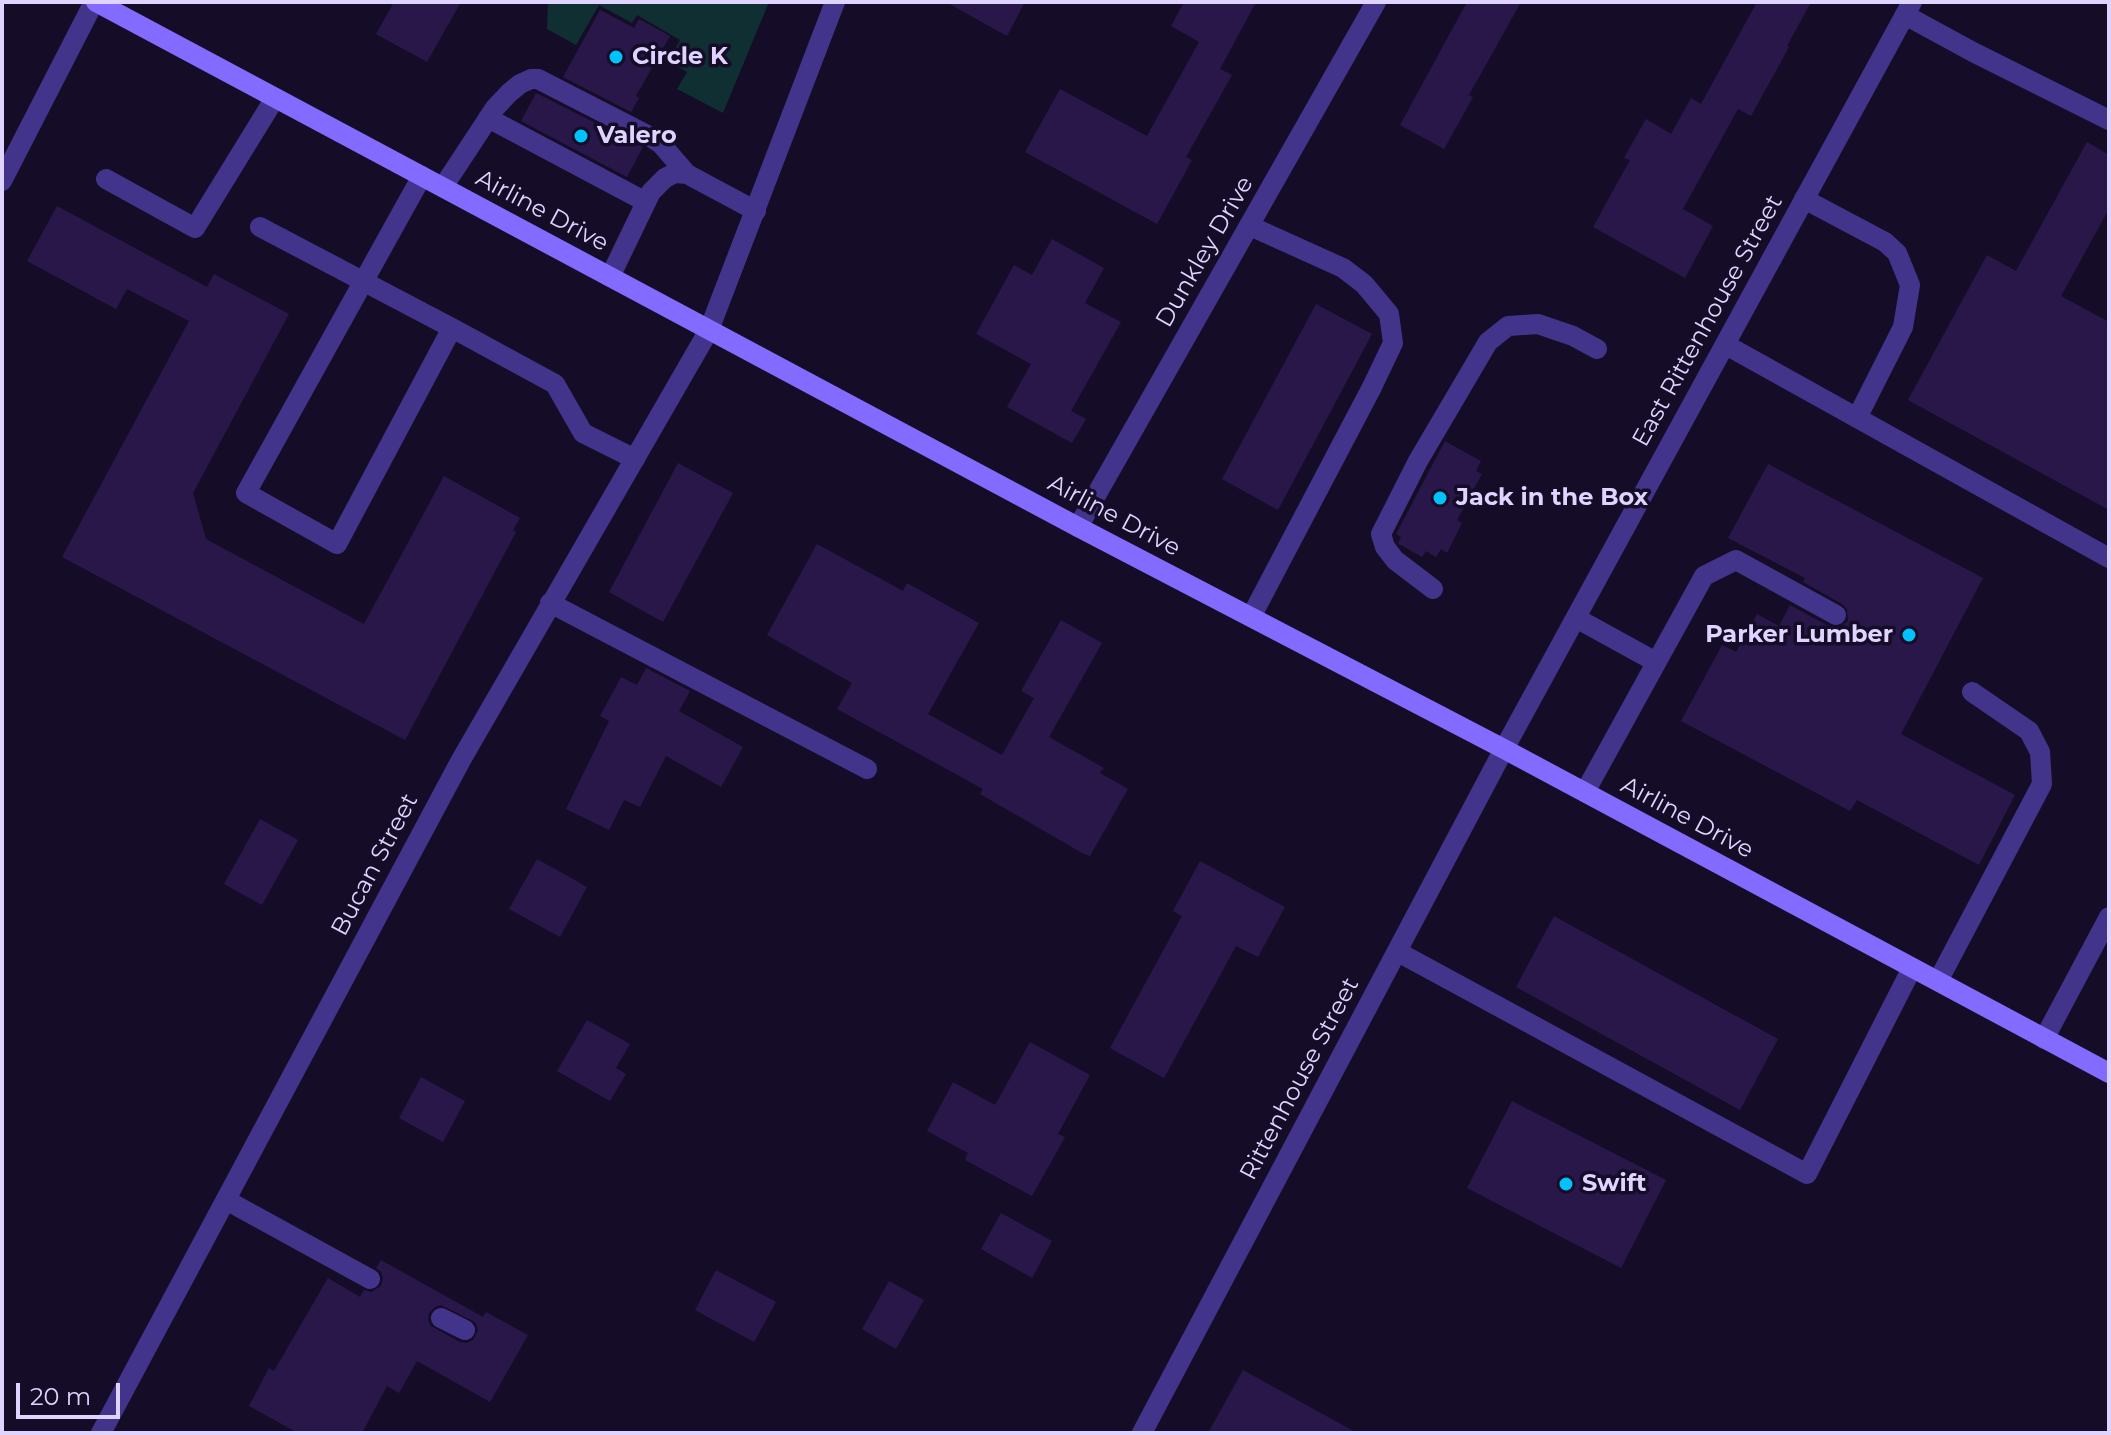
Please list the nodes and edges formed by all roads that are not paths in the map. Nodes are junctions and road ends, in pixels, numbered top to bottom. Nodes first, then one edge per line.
1 (95, 2) edge
2 (835, 2) edge
3 (1376, 2) edge
4 (1908, 8) edge
5 (275, 98) junction
6 (488, 118) junction
7 (2109, 120) edge
8 (687, 174) junction
9 (422, 176) junction
10 (106, 179) dead end
11 (2, 181) edge
12 (443, 187) junction
13 (1804, 199) junction
14 (646, 202) junction
15 (756, 211) junction
16 (1250, 226) junction
17 (260, 227) dead end
18 (610, 277) junction
19 (363, 281) junction
20 (452, 328) junction
21 (709, 330) junction
22 (1726, 345) junction
23 (1597, 349) dead end
24 (1857, 418) junction
25 (635, 459) junction
26 (1078, 527) junction
27 (2109, 558) edge
28 (1433, 589) dead end
29 (550, 603) junction
30 (1836, 615) dead end
31 (1251, 617) junction
32 (1576, 618) junction
33 (1656, 662) junction
34 (1972, 692) dead end
35 (1504, 749) junction
36 (867, 769) dead end
37 (1585, 792) junction
38 (2109, 917) edge
39 (1398, 952) junction
40 (1912, 968) junction
41 (1938, 981) junction
42 (2044, 1039) junction
43 (2109, 1073) edge
44 (226, 1200) junction
45 (370, 1279) dead end
46 (441, 1318) dead end
47 (465, 1330) dead end
48 (101, 1433) edge
49 (1142, 1433) edge

1 - 5 main road, Airline Drive
1 - 11 street
2 - 15 street, Bucan Street
3 - 16 street, Dunkley Drive
4 - 7 street
4 - 13 street, East Rittenhouse Street
5 - 9 main road, Airline Drive
5 - 10 street
6 - 8 street
6 - 12 street
6 - 14 street
8 - 14 street
8 - 15 street
9 - 12 main road, Airline Drive
9 - 19 street
12 - 18 main road, Airline Drive
13 - 22 street, East Rittenhouse Street
13 - 24 street
14 - 18 street
15 - 21 street, Bucan Street
16 - 26 street, Dunkley Drive
16 - 31 street
17 - 19 street
18 - 21 main road, Airline Drive
19 - 20 street
19 - 20 street
20 - 25 street
21 - 25 street, Bucan Street
21 - 26 main road, Airline Drive
22 - 24 street
22 - 32 street, East Rittenhouse Street
23 - 28 street
24 - 27 street
25 - 29 street, Bucan Street
26 - 31 main road, Airline Drive
29 - 36 street
29 - 44 street, Bucan Street
30 - 33 street
31 - 35 main road, Airline Drive
32 - 33 street
32 - 35 street, East Rittenhouse Street
33 - 37 street
34 - 41 street
35 - 37 main road, Airline Drive
35 - 39 street, Rittenhouse Street
37 - 40 main road, Airline Drive
38 - 42 street
39 - 40 street
39 - 49 street, Rittenhouse Street
40 - 41 main road, Airline Drive
41 - 42 main road, Airline Drive
42 - 43 main road, Airline Drive
44 - 45 street
44 - 48 street, Bucan Street
46 - 47 street

